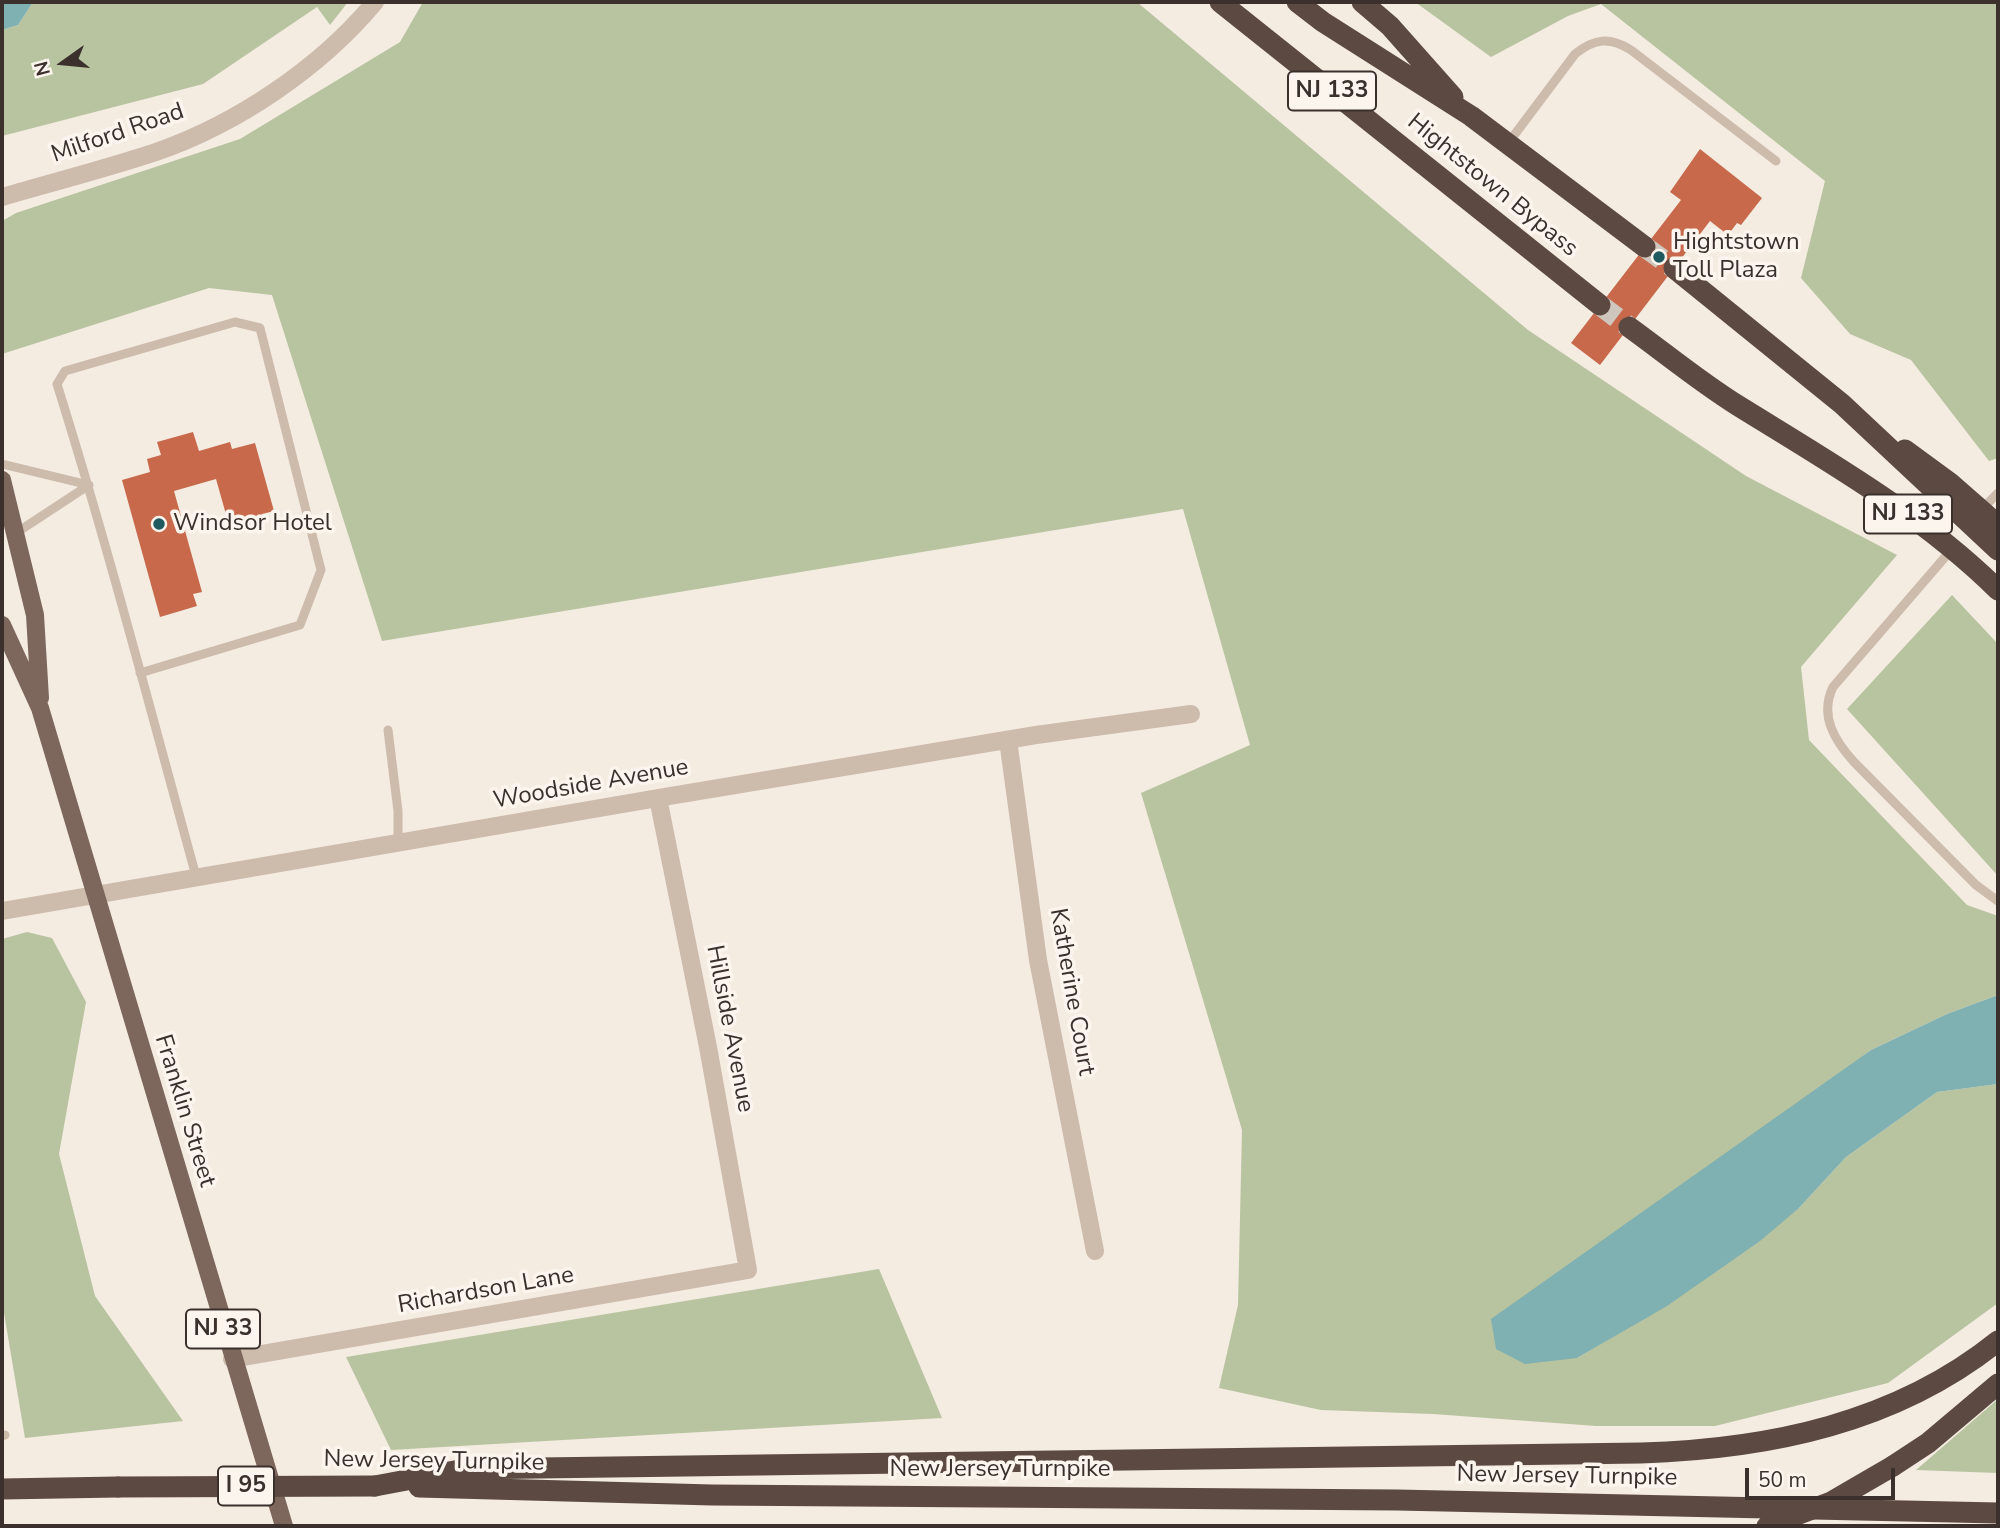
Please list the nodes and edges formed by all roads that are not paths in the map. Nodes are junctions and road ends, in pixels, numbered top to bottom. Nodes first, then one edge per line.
1 (375, 2) edge
2 (1220, 2) edge
3 (1297, 2) edge
4 (1362, 2) edge
5 (1471, 116) junction
6 (1507, 144) junction
7 (1776, 160) dead end
8 (2, 197) edge
9 (1644, 247) tunnel mouth
10 (1674, 268) tunnel mouth
11 (1600, 305) tunnel mouth
12 (1629, 327) tunnel mouth
13 (1842, 404) junction
14 (2, 464) edge
15 (2, 480) edge
16 (89, 485) junction
17 (1998, 493) edge
18 (1981, 510) junction
19 (1998, 525) edge
20 (16, 533) junction
21 (1953, 548) junction
22 (1998, 550) edge
23 (1998, 590) edge
24 (2, 625) edge
25 (140, 673) junction
26 (40, 708) junction
27 (1191, 714) dead end
28 (388, 730) dead end
29 (1008, 740) junction
30 (658, 798) junction
31 (398, 843) junction
32 (196, 876) junction
33 (93, 893) junction
34 (1998, 901) edge
35 (2, 911) edge
36 (1095, 1251) dead end
37 (748, 1270) joint
38 (1998, 1341) edge
39 (232, 1359) junction
40 (1998, 1384) edge
41 (375, 1486) junction
42 (2, 1489) edge
43 (1998, 1513) edge
44 (284, 1526) edge
45 (1767, 1526) edge

1 - 8 street, Milford Road
2 - 11 highway, Hightstown Bypass / NJ 133
3 - 5 highway, Hightstown Bypass / NJ 133
4 - 5 highway
5 - 6 highway, Hightstown Bypass / NJ 133
6 - 7 lane
6 - 9 highway, Hightstown Bypass / NJ 133
10 - 13 highway
12 - 21 highway, NJ 133
13 - 18 highway
13 - 22 highway
14 - 16 lane
15 - 20 main road, NJ 33
16 - 20 lane
16 - 25 lane
16 - 25 lane
17 - 18 lane
18 - 19 highway
20 - 26 main road, NJ 33
21 - 23 highway, NJ 133
21 - 34 lane
24 - 26 main road, NJ 33
25 - 32 lane
26 - 33 main road, Franklin Street / NJ 33
27 - 29 street, Woodside Avenue
28 - 31 lane
29 - 30 street, Woodside Avenue
29 - 36 street, Katherine Court
30 - 31 street, Woodside Avenue
30 - 37 street, Hillside Avenue
31 - 32 street, Woodside Avenue
32 - 33 street, Woodside Avenue
33 - 35 street, Woodside Avenue
33 - 39 main road, Franklin Street / NJ 33
37 - 39 street, Richardson Lane
38 - 41 highway
39 - 44 main road, Franklin Street / NJ 33
40 - 45 highway, bridge
41 - 42 highway, New Jersey Turnpike / I 95, bridge
41 - 43 highway, New Jersey Turnpike / I 95

